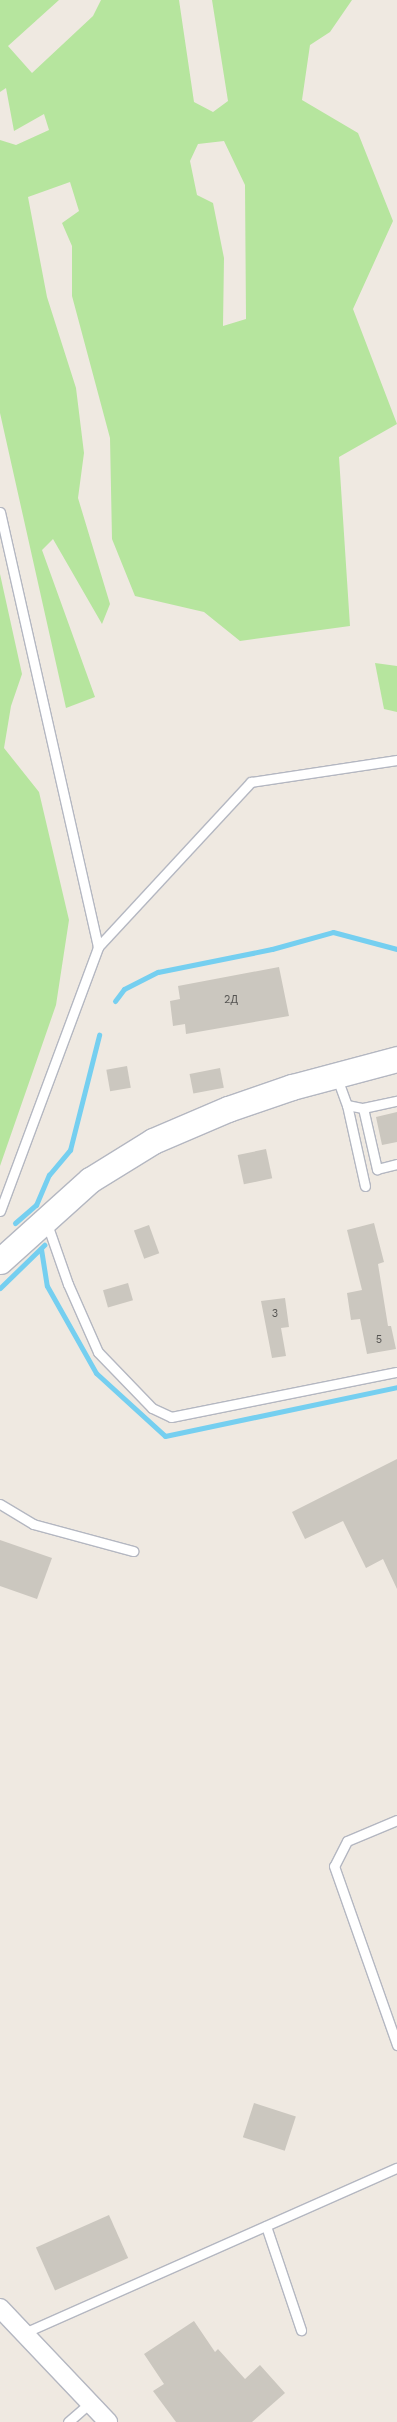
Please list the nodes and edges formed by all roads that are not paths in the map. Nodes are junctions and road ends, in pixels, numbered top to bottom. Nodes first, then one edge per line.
1 (0, 512) edge
2 (397, 760) edge
3 (98, 947) junction
4 (397, 1059) edge
5 (336, 1075) junction
6 (397, 1102) edge
7 (347, 1106) junction
8 (363, 1108) junction
9 (397, 1164) edge
10 (365, 1186) dead end
11 (0, 1211) edge
12 (46, 1219) junction
13 (1, 1255) edge
14 (397, 1372) edge
15 (0, 1504) edge
16 (133, 1552) dead end
17 (397, 1820) edge
18 (397, 2045) edge
19 (397, 2168) edge
20 (266, 2226) junction
21 (0, 2308) edge
22 (301, 2330) dead end
23 (24, 2333) junction
24 (90, 2403) junction
25 (68, 2422) edge
26 (108, 2422) edge

1 - 3 lane
2 - 3 lane
3 - 11 lane
4 - 5 street
5 - 7 lane
5 - 12 street
6 - 8 lane
7 - 8 lane
7 - 10 lane
8 - 9 lane
12 - 13 street
12 - 14 lane
15 - 16 lane
17 - 18 lane
19 - 20 lane
20 - 22 lane
20 - 23 lane
21 - 23 street
23 - 24 street
24 - 25 lane
24 - 26 street

